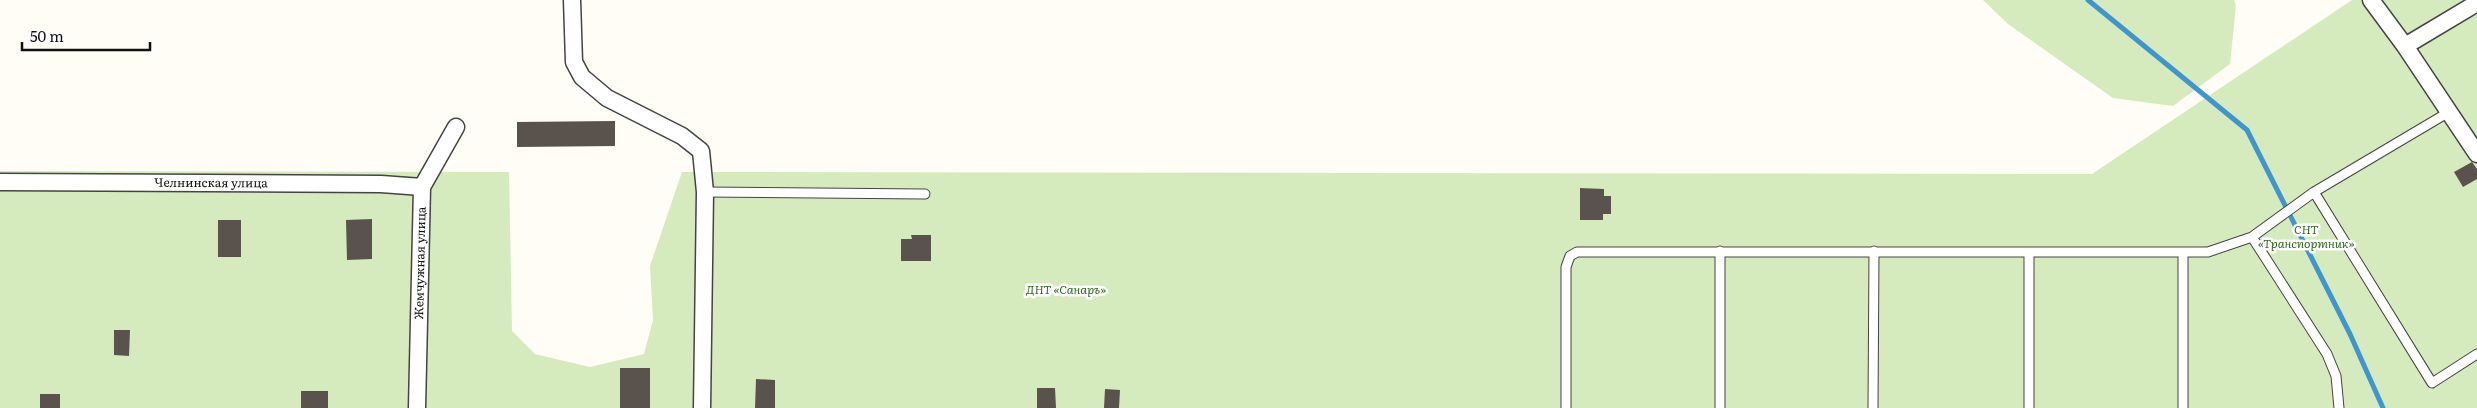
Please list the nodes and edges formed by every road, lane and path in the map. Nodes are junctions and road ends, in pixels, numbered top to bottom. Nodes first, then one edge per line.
1 (572, 0) edge
2 (2371, 0) edge
3 (2477, 2) edge
4 (2405, 46) junction
5 (2450, 112) junction
6 (456, 127) dead end
7 (2477, 154) edge
8 (0, 182) edge
9 (422, 187) junction
10 (704, 192) junction
11 (2314, 192) junction
12 (924, 194) dead end
13 (2252, 237) junction
14 (1720, 251) junction
15 (1874, 252) junction
16 (2029, 252) junction
17 (2183, 253) junction
18 (2477, 354) edge
19 (417, 408) edge
20 (702, 408) edge
21 (1566, 408) edge
22 (1720, 408) edge
23 (1874, 408) edge
24 (2029, 408) edge
25 (2183, 408) edge
26 (2339, 408) edge

1 - 10 street
2 - 4 street
3 - 4 street
4 - 5 street
5 - 7 street
5 - 11 lane
6 - 9 street, Жемчужная улица
8 - 9 street, Челнинская улица
9 - 19 street, Жемчужная улица
10 - 12 lane
10 - 20 street
11 - 13 lane
11 - 18 lane
13 - 17 lane
13 - 26 lane
14 - 15 lane
14 - 21 lane
14 - 22 lane
15 - 16 lane
15 - 23 lane
16 - 17 lane
16 - 24 lane
17 - 25 lane

